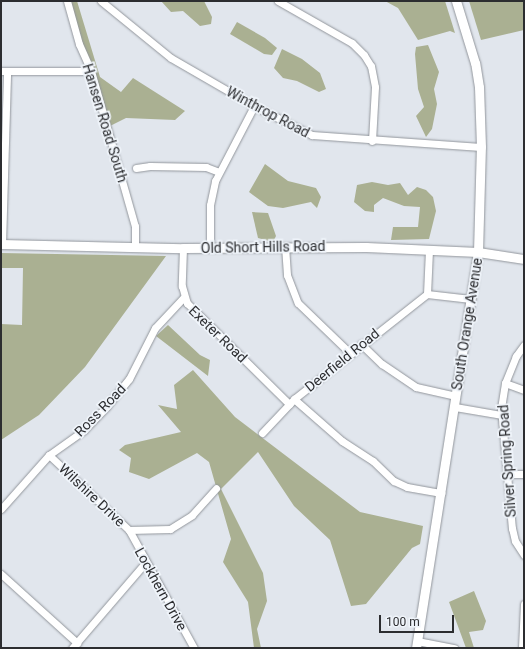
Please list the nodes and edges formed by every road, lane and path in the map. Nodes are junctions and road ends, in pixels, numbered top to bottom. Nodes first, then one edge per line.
1 (67, 1) edge
2 (278, 1) edge
3 (456, 1) edge
4 (105, 2) edge
5 (4, 71) edge
6 (91, 71) junction
7 (254, 106) junction
8 (372, 142) junction
9 (482, 147) junction
10 (136, 168) dead end
11 (219, 172) junction
12 (1, 244) edge
13 (135, 246) junction
14 (285, 246) junction
15 (183, 248) junction
16 (210, 248) junction
17 (429, 250) junction
18 (478, 252) junction
19 (524, 259) edge
20 (427, 294) junction
21 (183, 298) junction
22 (471, 299) junction
23 (361, 344) junction
24 (524, 345) edge
25 (350, 353) junction
26 (505, 383) junction
27 (524, 390) edge
28 (456, 396) junction
29 (292, 401) junction
30 (454, 407) junction
31 (502, 415) junction
32 (262, 433) dead end
33 (49, 456) junction
34 (506, 474) junction
35 (524, 474) edge
36 (216, 488) dead end
37 (441, 493) junction
38 (1, 509) edge
39 (129, 530) junction
40 (524, 555) edge
41 (146, 562) junction
42 (1, 574) edge
43 (524, 604) edge
44 (417, 644) edge
45 (74, 646) edge
46 (194, 648) edge
47 (454, 648) edge
48 (522, 648) edge

1 - 6 street, Hansen Road South
2 - 8 street
3 - 9 main road, South Orange Avenue
4 - 7 street, Winthrop Road
5 - 6 street
5 - 12 street
6 - 13 street, Hansen Road South
7 - 8 street, Winthrop Road
7 - 11 street
8 - 9 street, Winthrop Road
9 - 18 main road, South Orange Avenue
10 - 11 street
11 - 16 street
12 - 13 main road, Old Short Hills Road
13 - 15 main road, Old Short Hills Road
14 - 16 main road, Old Short Hills Road
14 - 17 main road, Old Short Hills Road
14 - 25 street
15 - 16 main road, Old Short Hills Road
15 - 21 street, Exeter Road
17 - 18 main road, Old Short Hills Road
17 - 20 street
18 - 19 main road, Old Short Hills Road
18 - 22 main road, South Orange Avenue
20 - 22 street
20 - 23 street, Deerfield Road
21 - 29 street, Exeter Road
21 - 33 street, Ross Road
22 - 28 main road, South Orange Avenue
23 - 25 street, Deerfield Road
23 - 28 street
24 - 26 street, Silver Spring Road
25 - 29 street, Deerfield Road
26 - 27 street
26 - 31 street, Silver Spring Road
28 - 30 main road, South Orange Avenue
29 - 32 street, Deerfield Road
29 - 37 street, Exeter Road
30 - 31 street
30 - 37 main road, South Orange Avenue
31 - 34 street, Silver Spring Road
33 - 38 street, Ross Road
33 - 39 street, Wilshire Drive
34 - 35 street
34 - 40 street, Silver Spring Road
36 - 39 street, Wilshire Drive
37 - 44 main road, South Orange Avenue
39 - 41 street, Lockhern Drive
41 - 45 street
41 - 46 street, Lockhern Drive
42 - 45 street
43 - 48 street
44 - 47 street

